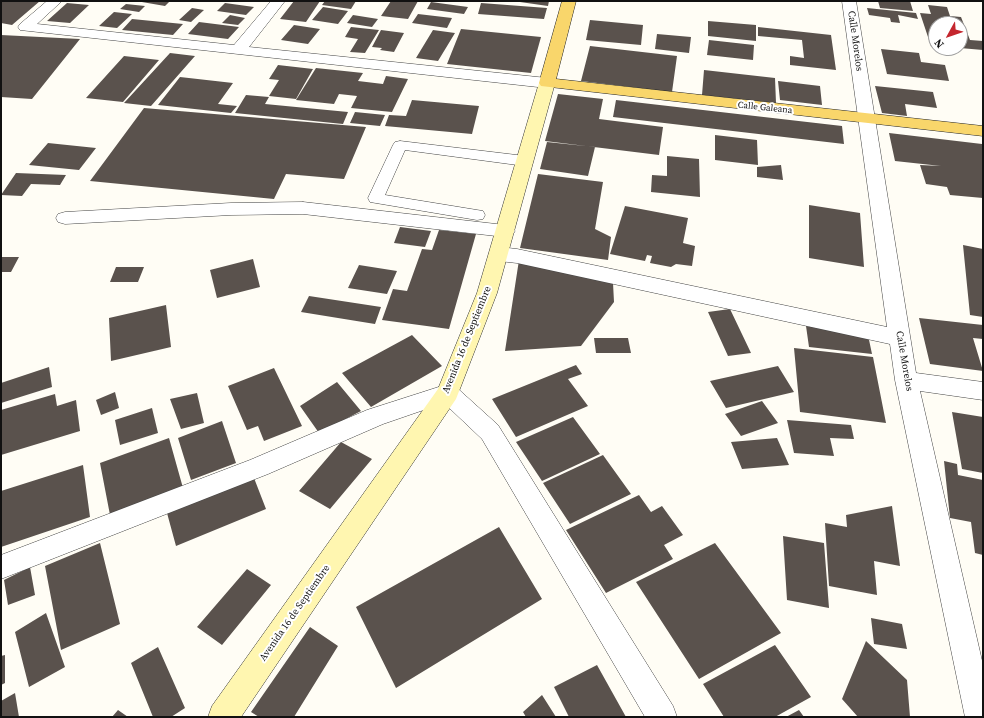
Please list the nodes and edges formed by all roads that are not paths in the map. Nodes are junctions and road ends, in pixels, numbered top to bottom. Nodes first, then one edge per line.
1 (55, 1) edge
2 (278, 1) edge
3 (569, 1) edge
4 (849, 1) edge
5 (239, 49) junction
6 (547, 83) junction
7 (866, 119) junction
8 (983, 131) edge
9 (525, 160) junction
10 (477, 215) dead end
11 (65, 218) dead end
12 (505, 231) junction
13 (499, 254) junction
14 (899, 338) junction
15 (906, 380) junction
16 (983, 391) edge
17 (448, 393) junction
18 (1, 568) edge
19 (223, 717) edge
20 (662, 717) edge
21 (980, 717) edge

1 - 5 street
2 - 5 street
3 - 6 main road, Avenida 16 de Septiembre
4 - 7 street, Calle Morelos
5 - 6 street
6 - 7 main road, Calle Galeana
6 - 9 street, Avenida 16 de Septiembre
7 - 8 main road, Calle Galeana
7 - 14 street, Calle Morelos
9 - 10 lane
9 - 12 street, Avenida 16 de Septiembre
11 - 12 street
12 - 13 street, Avenida 16 de Septiembre
13 - 14 street
13 - 17 street, Avenida 16 de Septiembre
14 - 15 street, Calle Morelos
15 - 16 street
15 - 21 street, Calle Morelos
17 - 18 street
17 - 19 street, Avenida 16 de Septiembre
17 - 20 street

